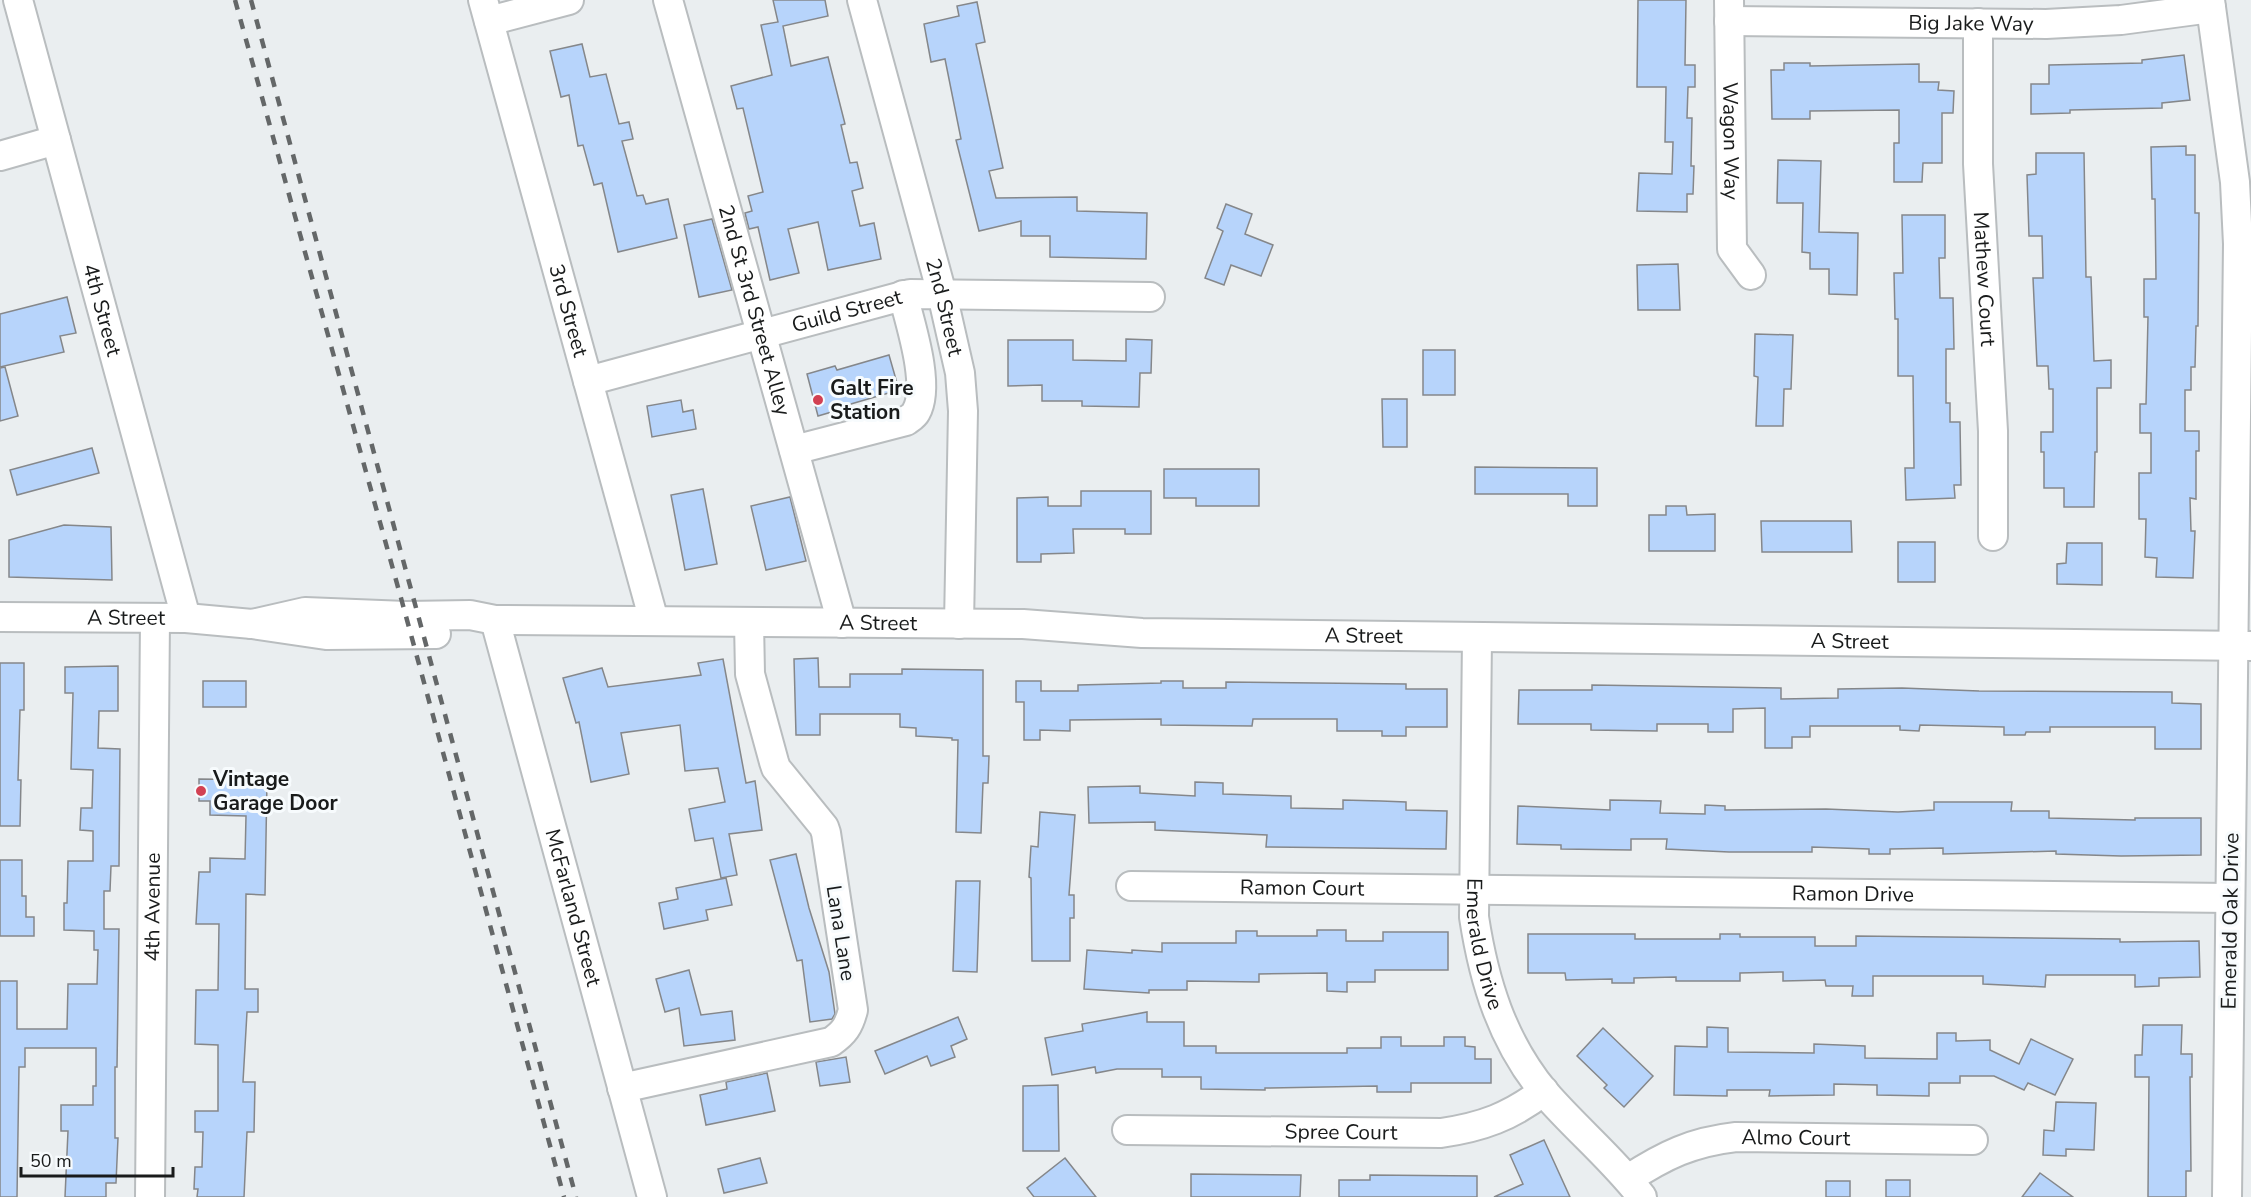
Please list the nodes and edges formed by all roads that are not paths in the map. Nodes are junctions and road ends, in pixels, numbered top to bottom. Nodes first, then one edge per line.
1 (18, 0) edge
2 (569, 0) edge
3 (668, 0) edge
4 (862, 0) edge
5 (2210, 4) edge
6 (1729, 10) edge
7 (486, 11) edge
8 (1978, 23) junction
9 (56, 140) junction
10 (0, 156) edge
11 (2244, 244) edge
12 (1751, 275) dead end
13 (942, 294) junction
14 (903, 295) junction
15 (1150, 297) dead end
16 (761, 334) junction
17 (588, 381) junction
18 (794, 450) junction
19 (1993, 536) dead end
20 (0, 617) edge
21 (155, 618) junction
22 (186, 618) junction
23 (495, 621) junction
24 (654, 621) junction
25 (749, 622) junction
26 (842, 622) junction
27 (959, 624) junction
28 (1477, 637) junction
29 (2242, 646) edge
30 (1131, 886) dead end
31 (1474, 890) junction
32 (2230, 898) junction
33 (622, 1088) junction
34 (1544, 1091) junction
35 (1128, 1130) dead end
36 (1973, 1140) dead end
37 (1635, 1188) edge
38 (150, 1197) edge
39 (652, 1197) edge
40 (2227, 1197) edge

1 - 9 street, 4th Street
2 - 7 street
3 - 16 street, 2nd St 3rd Street Alley
4 - 13 street, 2nd Street
5 - 8 street, Big Jake Way
5 - 11 street, Emerald Oak Drive
6 - 8 street, Big Jake Way
6 - 12 street, Wagon Way
7 - 17 street, 3rd Street
8 - 19 street, Mathew Court
9 - 10 street
9 - 22 street, 4th Street
11 - 29 street, Emerald Oak Drive
13 - 14 street, Guild Street
13 - 15 street, Guild Street
13 - 27 street, 2nd Street
14 - 16 street, Guild Street
14 - 18 street
16 - 17 street, Guild Street
16 - 18 street, 2nd St 3rd Street Alley
17 - 24 street, 3rd Street
18 - 26 street, 2nd St 3rd Street Alley
20 - 21 street, A Street
21 - 22 street, A Street
21 - 38 street, 4th Avenue
22 - 23 street, A Street
23 - 24 street, A Street
23 - 33 street, McFarland Street
24 - 25 street, A Street
25 - 26 street, A Street
25 - 33 street, Lana Lane
26 - 27 street, A Street
27 - 28 street, A Street
28 - 29 street, A Street
28 - 31 street, Emerald Drive
29 - 32 street, Emerald Oak Drive
30 - 31 street, Ramon Court
31 - 32 street, Ramon Drive
31 - 34 street, Emerald Drive
32 - 40 street, Emerald Oak Drive
33 - 39 street, McFarland Street
34 - 35 street, Spree Court
34 - 37 street, Emerald Drive
36 - 37 street, Almo Court

